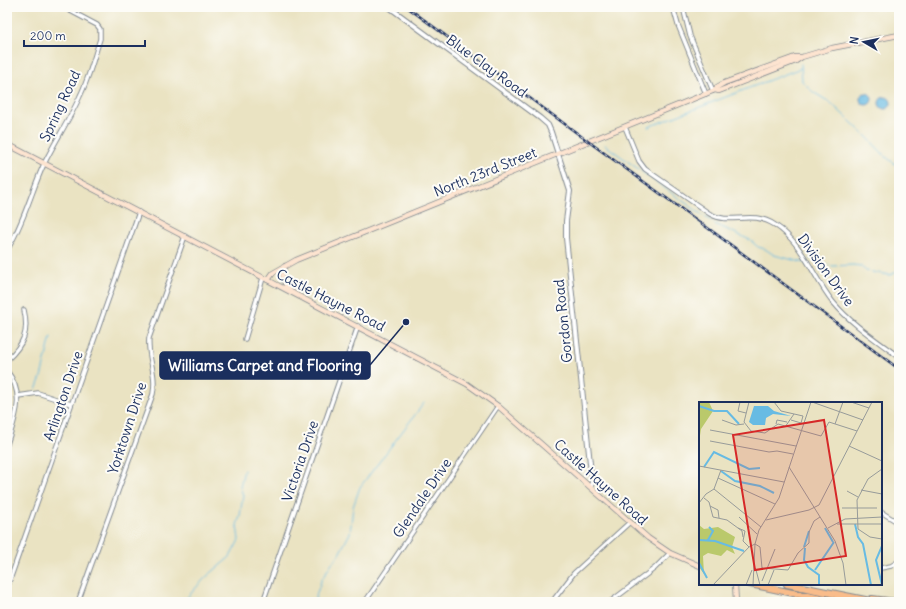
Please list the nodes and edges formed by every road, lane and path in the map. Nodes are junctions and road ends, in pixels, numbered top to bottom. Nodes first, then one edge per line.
1 (63, 7) edge
2 (389, 7) edge
3 (673, 7) edge
4 (683, 7) edge
5 (899, 35) edge
6 (714, 91) junction
7 (706, 94) junction
8 (625, 127) junction
9 (7, 144) edge
10 (558, 154) junction
11 (45, 163) junction
12 (140, 212) junction
13 (185, 236) junction
14 (7, 250) edge
15 (288, 264) junction
16 (263, 278) junction
17 (268, 280) junction
18 (292, 293) junction
19 (24, 310) dead end
20 (358, 326) junction
21 (245, 339) dead end
22 (899, 357) edge
23 (7, 360) edge
24 (7, 371) edge
25 (18, 396) junction
26 (71, 404) junction
27 (498, 406) junction
28 (7, 444) edge
29 (590, 487) junction
30 (882, 513) edge
31 (630, 522) junction
32 (899, 523) edge
33 (670, 553) junction
34 (899, 561) edge
35 (699, 566) edge
36 (882, 568) edge
37 (735, 585) edge
38 (755, 585) edge
39 (793, 585) edge
40 (7, 588) edge
41 (843, 595) junction
42 (818, 598) junction
43 (78, 602) edge
44 (263, 602) edge
45 (365, 602) edge
46 (552, 602) edge
47 (610, 602) edge
48 (736, 602) edge
49 (836, 602) edge
50 (847, 602) edge
51 (875, 602) edge
52 (896, 602) edge

1 - 11 street, Spring Road
2 - 10 street, Blue Clay Road
3 - 7 street
4 - 6 street
5 - 6 main road, North 23rd Street
6 - 7 main road, North 23rd Street
7 - 8 main road, North 23rd Street
8 - 10 main road, North 23rd Street
8 - 22 street, Division Drive
9 - 11 main road, Castle Hayne Road
10 - 15 main road, North 23rd Street
10 - 29 street, Gordon Road
11 - 12 main road, Castle Hayne Road
11 - 14 street, Spring Road
12 - 13 main road, Castle Hayne Road
12 - 26 street, Arlington Drive
13 - 16 main road, Castle Hayne Road
13 - 43 street, Yorktown Drive
15 - 17 main road, North 23rd Street
15 - 18 main road
16 - 17 main road, Castle Hayne Road
16 - 21 street
17 - 18 main road, Castle Hayne Road
18 - 20 main road, Castle Hayne Road
19 - 23 street
20 - 27 main road, Castle Hayne Road
20 - 44 street, Victoria Drive
24 - 25 street
25 - 26 street
25 - 28 street
26 - 40 street, Arlington Drive
27 - 29 main road, Castle Hayne Road
27 - 45 street, Glendale Drive
29 - 31 main road, Castle Hayne Road
30 - 32 street
31 - 33 main road, Castle Hayne Road
31 - 46 street
33 - 35 main road, Castle Hayne Road
33 - 47 street
34 - 36 street
37 - 48 main road
38 - 42 highway
39 - 41 highway
41 - 51 highway
41 - 52 highway
42 - 49 highway
42 - 50 highway

